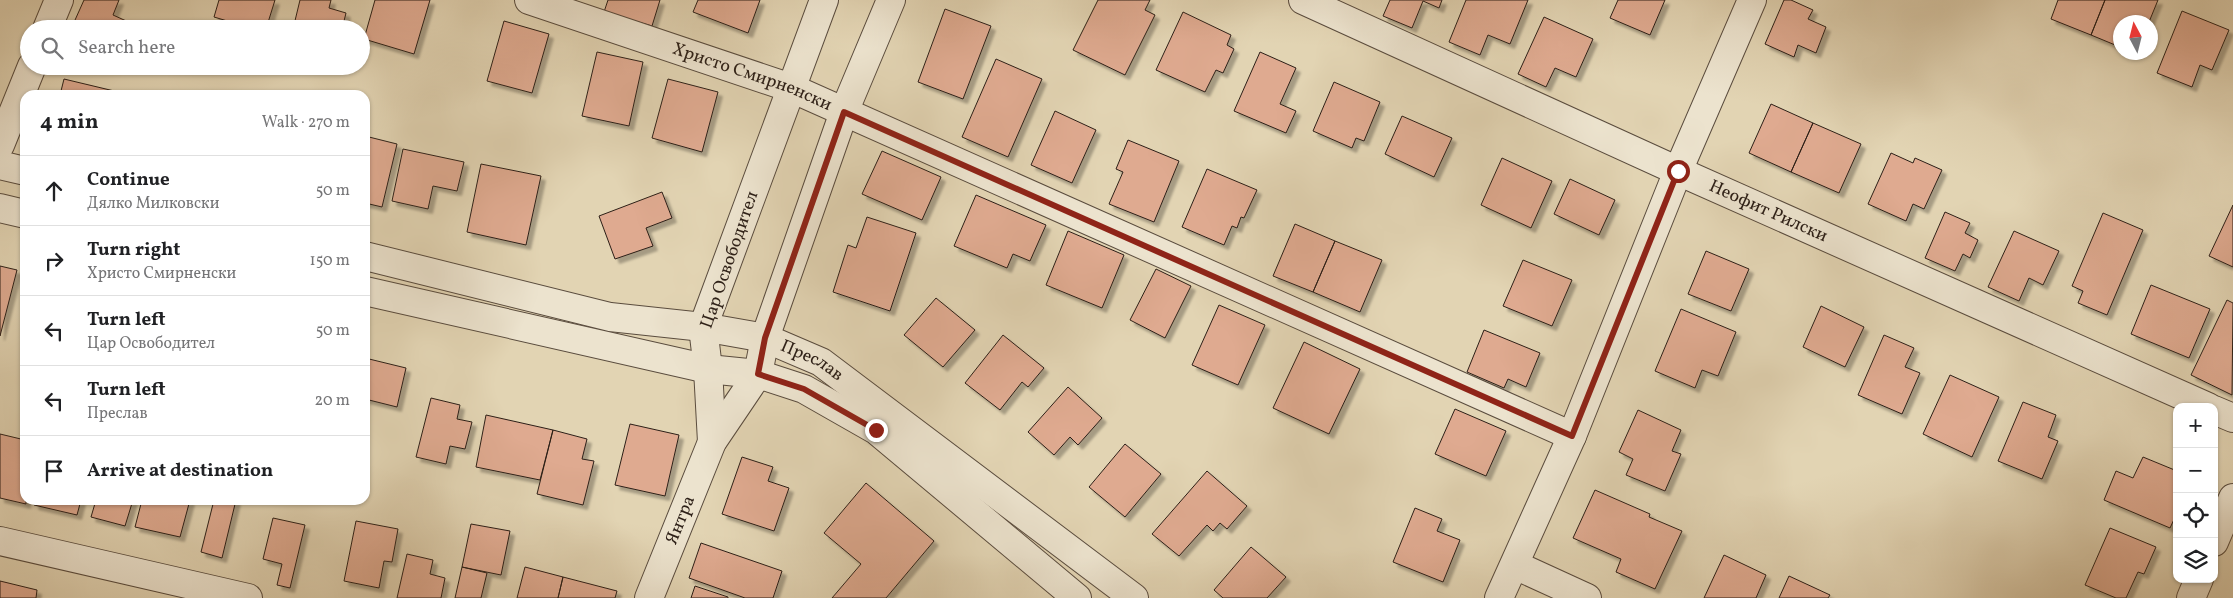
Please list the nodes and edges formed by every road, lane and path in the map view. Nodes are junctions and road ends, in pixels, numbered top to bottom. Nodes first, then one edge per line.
1 (59, 0) edge
2 (529, 0) edge
3 (824, 0) edge
4 (891, 0) edge
5 (1303, 0) edge
6 (1752, 0) edge
7 (51, 20) edge
8 (28, 75) edge
9 (791, 88) junction
10 (22, 90) edge
11 (20, 96) edge
12 (844, 112) junction
13 (0, 145) edge
14 (0, 165) edge
15 (20, 170) edge
16 (1678, 171) junction
17 (0, 208) edge
18 (20, 213) edge
19 (370, 257) edge
20 (370, 292) edge
21 (703, 328) junction
22 (765, 338) junction
23 (708, 369) junction
24 (758, 374) junction
25 (2199, 403) edge
26 (2218, 412) edge
27 (2233, 418) edge
28 (1572, 436) junction
29 (712, 442) junction
30 (2233, 498) edge
31 (2216, 538) edge
32 (0, 541) edge
33 (1515, 565) junction
34 (2197, 583) edge
35 (236, 597) edge
36 (649, 598) edge
37 (1077, 598) edge
38 (1134, 598) edge
39 (1499, 598) edge
40 (1587, 598) edge
41 (2191, 598) edge

1 - 7 street
2 - 9 street, Христо Смирненски
3 - 9 street, Цар Освободител
4 - 12 street
5 - 16 street, Неофит Рилски
6 - 16 street
8 - 10 street
9 - 12 street, Христо Смирненски
9 - 21 street, Цар Освободител
11 - 13 street
12 - 22 street
12 - 28 street, Христо Смирненски
14 - 15 street
16 - 25 street, Неофит Рилски
16 - 28 street
17 - 18 street
19 - 21 street, Преслав
20 - 23 street, Преслав
21 - 22 street, Преслав
21 - 23 street, Цар Освободител
22 - 24 street
22 - 38 street, Преслав
23 - 24 street, Преслав
23 - 29 street, Цар Освободител
24 - 29 street
24 - 37 street, Преслав
26 - 27 street
28 - 33 street
29 - 36 street, Янтра
30 - 31 street
32 - 35 street
33 - 39 street
33 - 40 street
34 - 41 street

